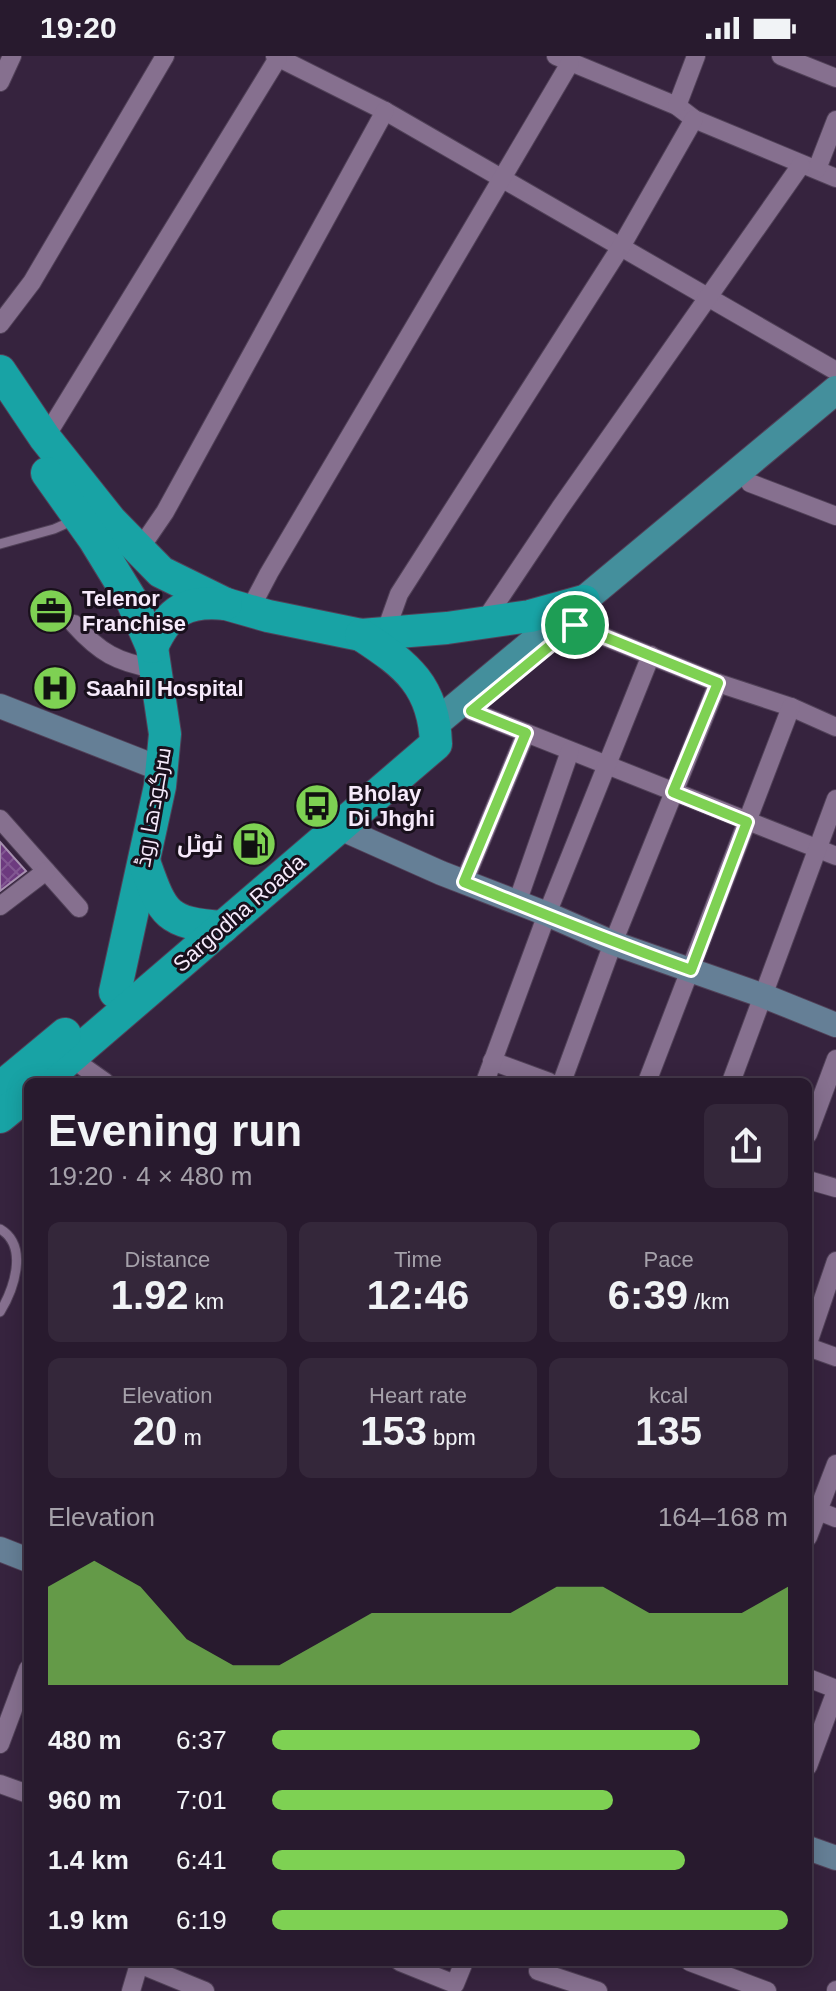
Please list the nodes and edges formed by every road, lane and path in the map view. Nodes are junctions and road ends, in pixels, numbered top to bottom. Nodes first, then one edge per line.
1 (12, 56) edge
2 (165, 56) edge
3 (696, 56) edge
4 (781, 56) edge
5 (276, 57) edge
6 (563, 59) edge
7 (836, 78) edge
8 (0, 82) edge
9 (677, 106) junction
10 (385, 111) junction
11 (694, 119) junction
12 (836, 120) edge
13 (809, 167) junction
14 (501, 176) junction
15 (836, 178) edge
16 (622, 245) junction
17 (710, 297) junction
18 (0, 324) edge
19 (0, 371) edge
20 (836, 371) edge
21 (836, 390) edge
22 (0, 404) edge
23 (836, 413) edge
24 (45, 438) junction
25 (750, 483) junction
26 (836, 516) edge
27 (95, 526) junction
28 (0, 544) edge
29 (139, 550) junction
30 (238, 608) junction
31 (580, 613) junction
32 (483, 623) junction
33 (74, 624) dead end
34 (373, 634) junction
35 (651, 655) junction
36 (154, 658) junction
37 (718, 683) junction
38 (0, 706) edge
39 (791, 707) junction
40 (471, 711) junction
41 (836, 727) edge
42 (526, 733) junction
43 (436, 734) junction
44 (570, 751) junction
45 (606, 764) junction
46 (161, 769) junction
47 (673, 792) junction
48 (836, 799) edge
49 (0, 819) edge
50 (747, 822) junction
51 (340, 828) junction
52 (828, 852) edge
53 (145, 864) junction
54 (46, 871) junction
55 (464, 882) junction
56 (517, 903) junction
57 (0, 906) edge
58 (79, 908) dead end
59 (547, 914) junction
60 (208, 926) junction
61 (613, 943) junction
62 (691, 970) junction
63 (115, 992) junction
64 (764, 996) junction
65 (836, 1025) edge
66 (71, 1058) junction
67 (836, 1059) edge
68 (492, 1061) junction
69 (47, 1078) edge
70 (99, 1078) edge
71 (486, 1078) edge
72 (538, 1078) edge
73 (563, 1078) edge
74 (649, 1078) edge
75 (733, 1078) edge
76 (0, 1088) edge
77 (24, 1097) edge
78 (0, 1117) edge
79 (812, 1123) edge
80 (812, 1181) edge
81 (836, 1188) edge
82 (0, 1229) edge
83 (836, 1261) edge
84 (0, 1312) edge
85 (812, 1333) edge
86 (812, 1347) edge
87 (836, 1357) edge
88 (836, 1464) edge
89 (821, 1512) edge
90 (0, 1549) edge
91 (24, 1558) edge
92 (24, 1680) edge
93 (812, 1680) edge
94 (836, 1690) edge
95 (0, 1744) edge
96 (812, 1755) edge
97 (0, 1784) edge
98 (24, 1793) edge
99 (812, 1849) edge
100 (836, 1858) edge
101 (137, 1966) edge
102 (145, 1966) edge
103 (410, 1966) edge
104 (462, 1966) edge
105 (701, 1966) edge
106 (538, 1971) dead end
107 (590, 1989) edge
108 (131, 1991) edge
109 (205, 1991) edge
110 (767, 1991) edge

1 - 8 street
2 - 18 street
3 - 9 street
4 - 7 street
5 - 10 street
5 - 24 street
6 - 9 street
6 - 14 street
9 - 11 street
10 - 14 street
10 - 29 street
11 - 13 street
11 - 16 street
12 - 13 street
13 - 15 street
13 - 17 street
14 - 16 street
14 - 30 street
16 - 17 street
16 - 34 street
17 - 20 street
17 - 32 street
19 - 24 highway
21 - 31 main road
22 - 27 highway
23 - 25 main road
24 - 27 highway
25 - 26 street
25 - 31 main road
27 - 28 lane
27 - 29 highway
27 - 36 highway, سرگودھا روڈ
29 - 30 highway
30 - 34 highway
30 - 36 highway
31 - 32 highway
31 - 35 street
31 - 40 main road
31 - 43 main road
32 - 34 highway
33 - 36 street
34 - 43 highway
35 - 37 street
35 - 45 street
36 - 46 highway, سرگودھا روڈ
37 - 39 street
37 - 47 street
38 - 46 street
39 - 41 street
39 - 50 street
40 - 42 street
40 - 43 main road
42 - 44 street
42 - 55 street
43 - 51 highway, Sargodha Roada
43 - 60 highway
44 - 45 street
44 - 56 street
45 - 47 street
45 - 59 street
46 - 53 highway, سرگودھا روڈ
47 - 50 street
47 - 61 street
48 - 52 street
49 - 54 street
50 - 52 street
50 - 62 street
51 - 55 street
51 - 60 highway, Sargodha Roada
52 - 64 street
53 - 60 highway
53 - 63 highway, سرگودھا روڈ
54 - 57 street
54 - 58 street
55 - 56 street
56 - 59 street
59 - 61 street
59 - 68 street
60 - 63 highway, Sargodha Roada
60 - 66 highway, Sargodha Roada
61 - 62 street
61 - 73 street
62 - 64 street
62 - 74 street
63 - 76 highway, Sargodha Roada
64 - 65 street
64 - 75 street
66 - 69 highway, Sargodha Roada
66 - 70 street
67 - 79 street
68 - 71 street
68 - 72 street
77 - 78 highway
80 - 81 street
82 - 84 lane
83 - 85 street
86 - 87 street
88 - 89 street
90 - 91 street
92 - 95 street
93 - 94 street
94 - 96 street
97 - 98 street
99 - 100 street
101 - 108 street
102 - 109 street
103 - 104 street
105 - 110 street
106 - 107 street

